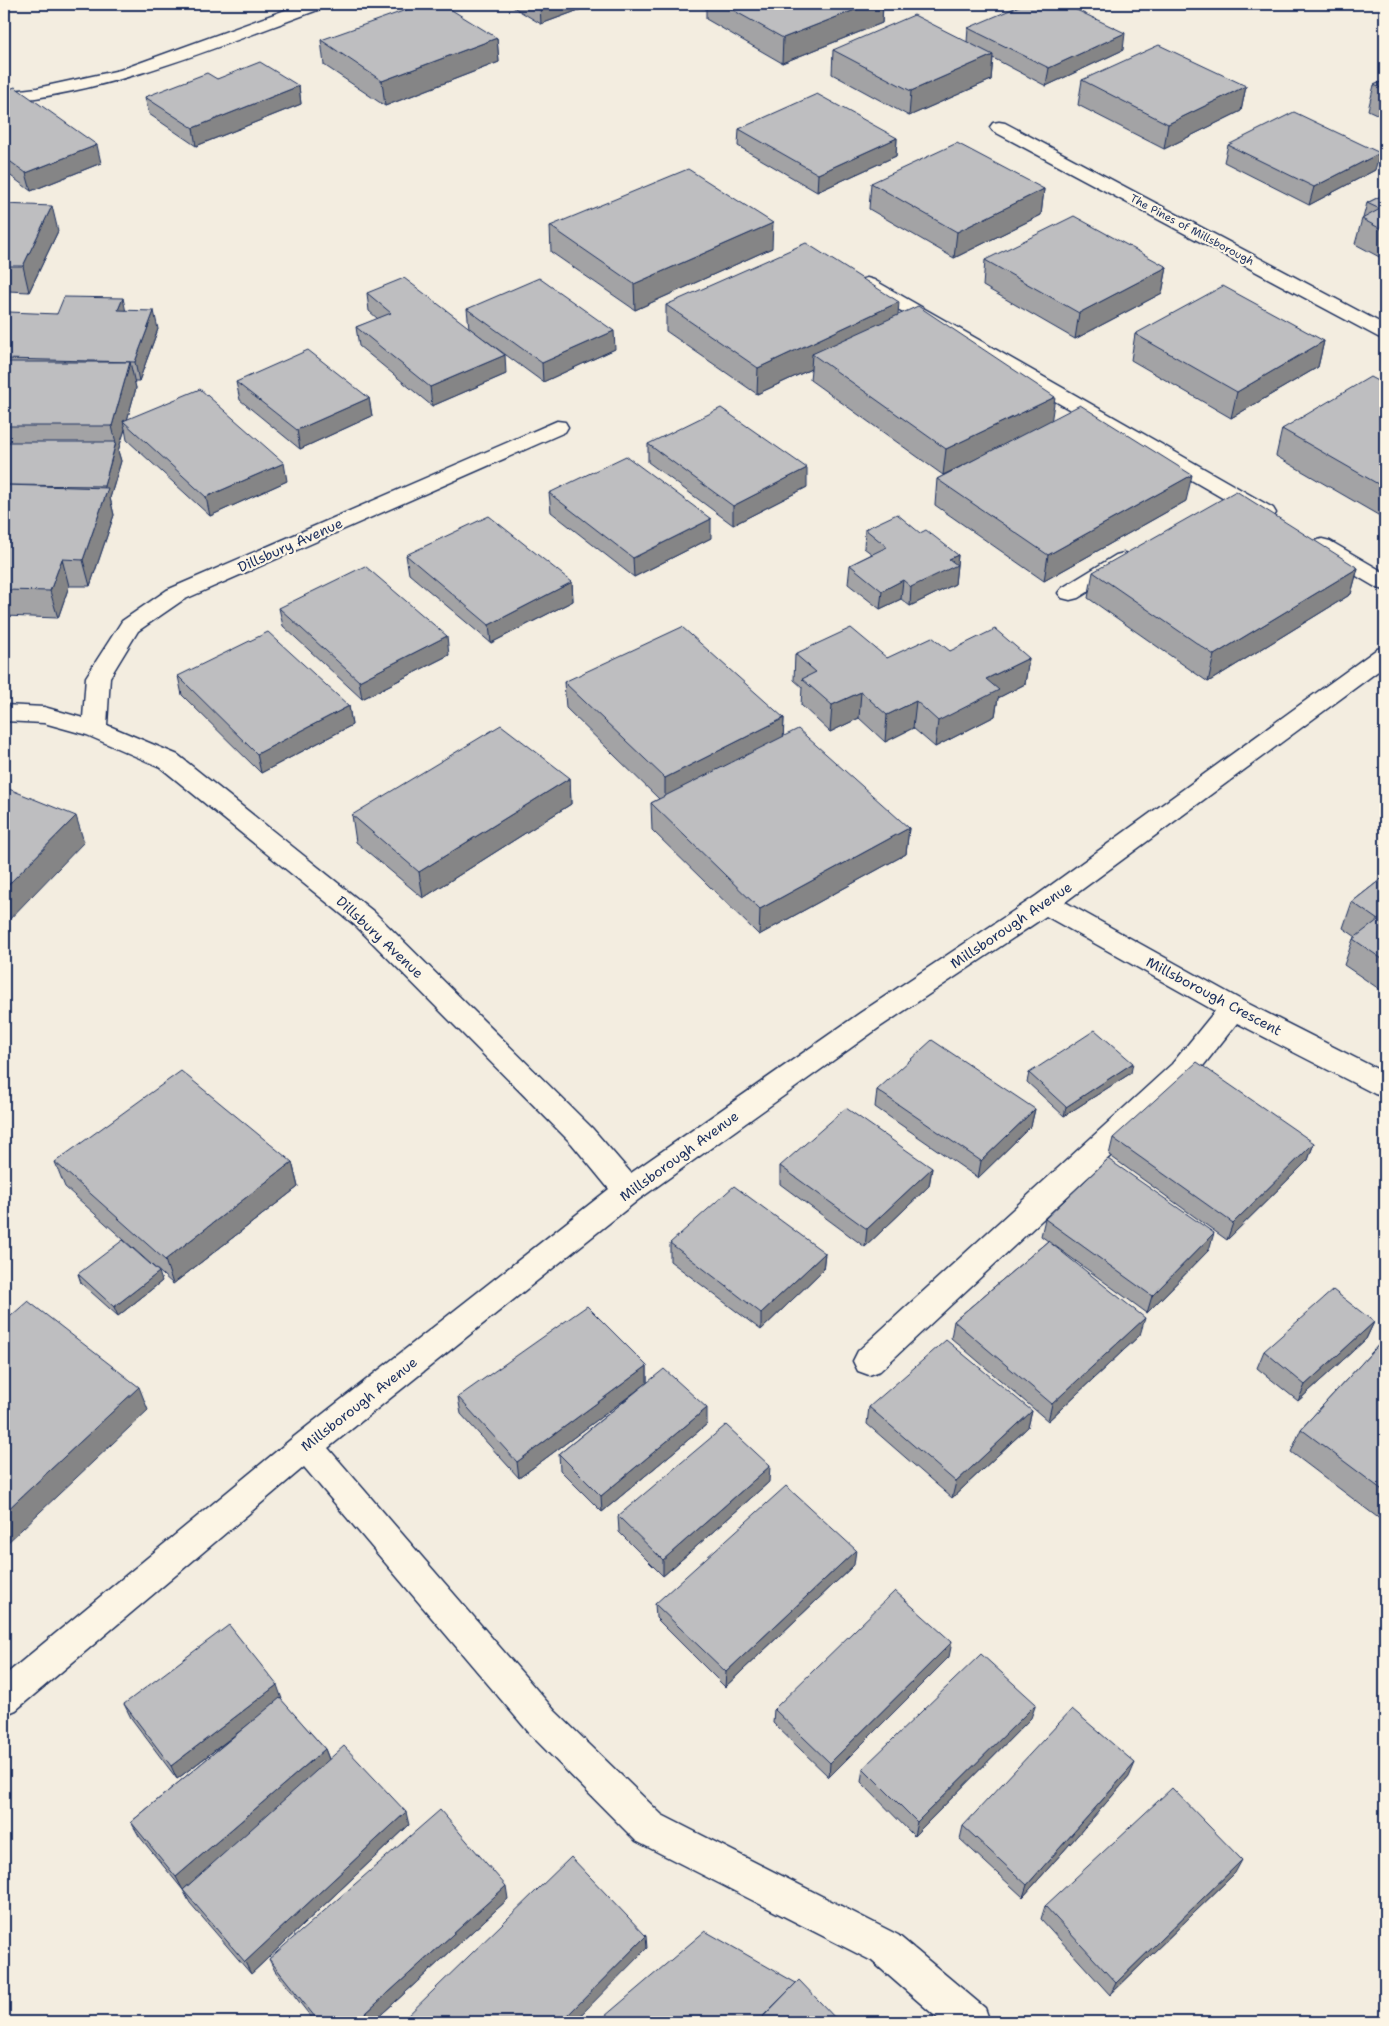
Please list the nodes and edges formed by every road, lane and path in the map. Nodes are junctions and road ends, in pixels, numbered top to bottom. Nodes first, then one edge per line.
1 (317, 4) edge
2 (4, 97) edge
3 (999, 127) dead end
4 (852, 276) edge
5 (1385, 333) edge
6 (557, 427) dead end
7 (1234, 494) junction
8 (1209, 509) edge
9 (1144, 549) edge
10 (1385, 583) edge
11 (1070, 593) dead end
12 (1385, 655) edge
13 (4, 713) edge
14 (95, 729) junction
15 (1045, 903) junction
16 (1233, 1008) junction
17 (1385, 1086) edge
18 (628, 1192) junction
19 (869, 1361) dead end
20 (306, 1446) junction
21 (4, 1698) edge
22 (971, 2022) edge

1 - 2 street
3 - 5 street, The Pines of Millsborough
4 - 7 street
6 - 14 street, Dillsbury Avenue
7 - 8 street
7 - 10 street
9 - 11 street
12 - 15 street, Millsborough Avenue
13 - 14 street, Dillsbury Avenue
14 - 18 street, Dillsbury Avenue
15 - 16 street, Millsborough Crescent
15 - 18 street, Millsborough Avenue
16 - 17 street, Millsborough Crescent
16 - 19 street
18 - 20 street, Millsborough Avenue
20 - 21 street, Millsborough Avenue
20 - 22 street

